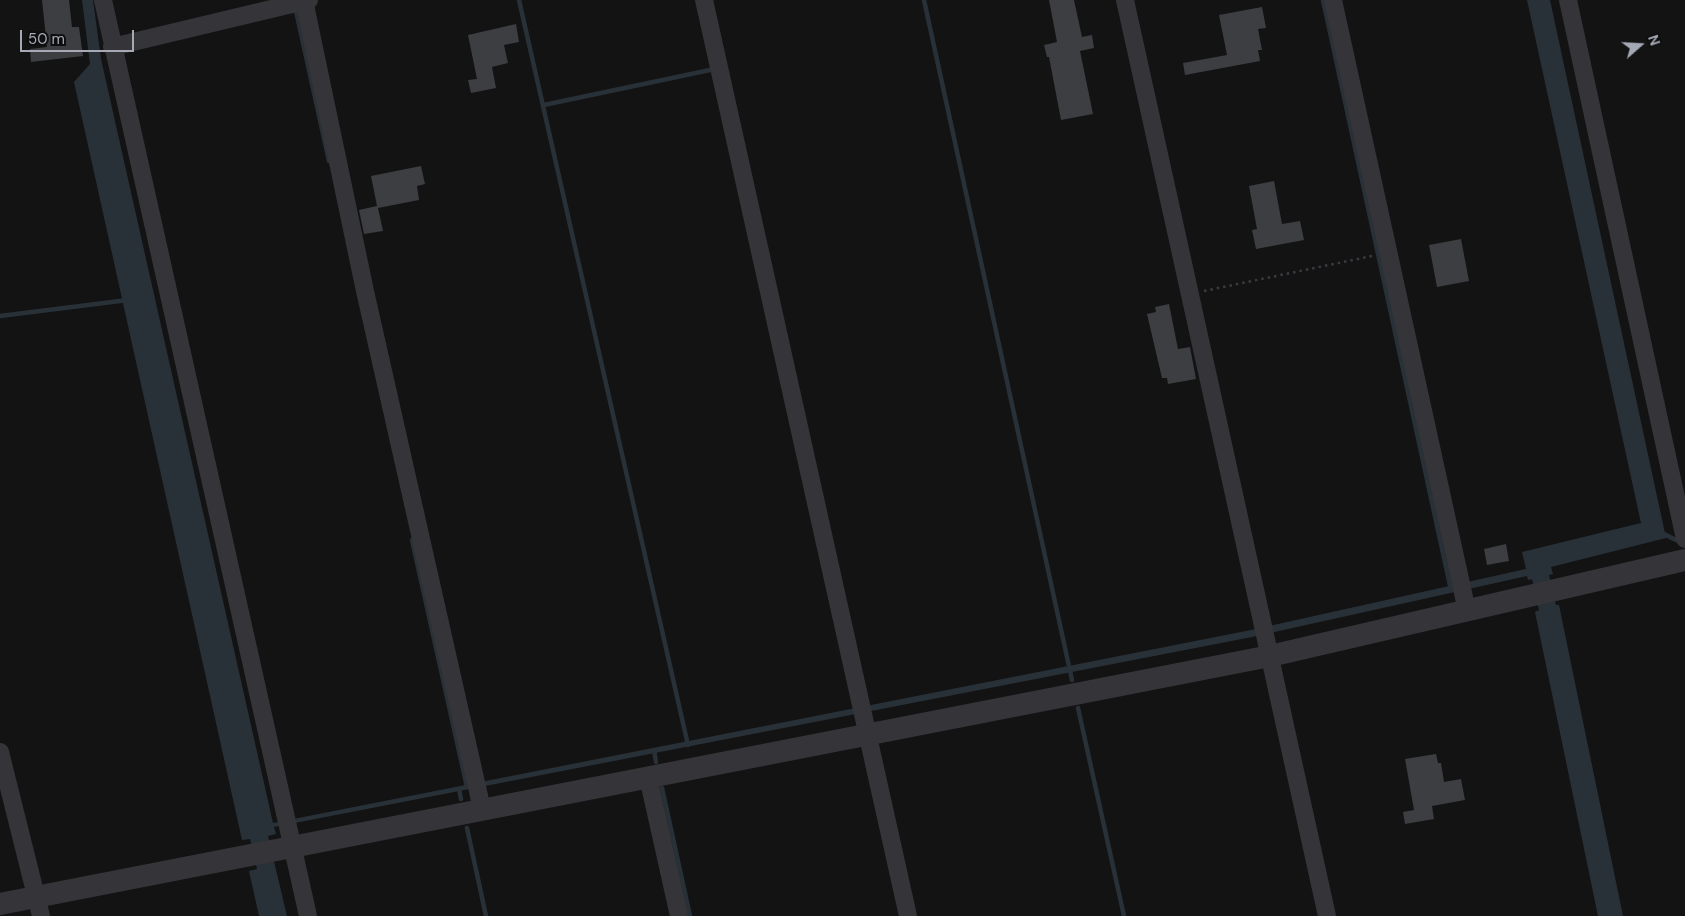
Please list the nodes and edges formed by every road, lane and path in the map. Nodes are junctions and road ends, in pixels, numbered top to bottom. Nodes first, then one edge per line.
1 (103, 0) edge
2 (306, 0) edge
3 (704, 0) edge
4 (1125, 0) edge
5 (1333, 0) edge
6 (1568, 0) edge
7 (112, 47) junction
8 (1371, 257) dead end
9 (1190, 293) junction
10 (1685, 539) edge
11 (1685, 560) edge
12 (1463, 595) junction
13 (1266, 639) junction
14 (864, 718) junction
15 (0, 752) edge
16 (648, 777) junction
17 (478, 793) junction
18 (285, 835) junction
19 (0, 904) edge
20 (39, 907) edge
21 (308, 916) edge
22 (679, 916) edge
23 (908, 916) edge
24 (1327, 916) edge

1 - 7 street
2 - 7 street
2 - 17 street
3 - 14 street
4 - 9 street
5 - 12 street
6 - 10 street
7 - 18 street
8 - 9 path
9 - 13 street
11 - 12 street
12 - 13 street
13 - 14 street
13 - 24 street
14 - 16 street
14 - 23 street
15 - 20 street
16 - 17 street
16 - 22 street
17 - 18 street
18 - 20 street
18 - 21 street
19 - 20 street

